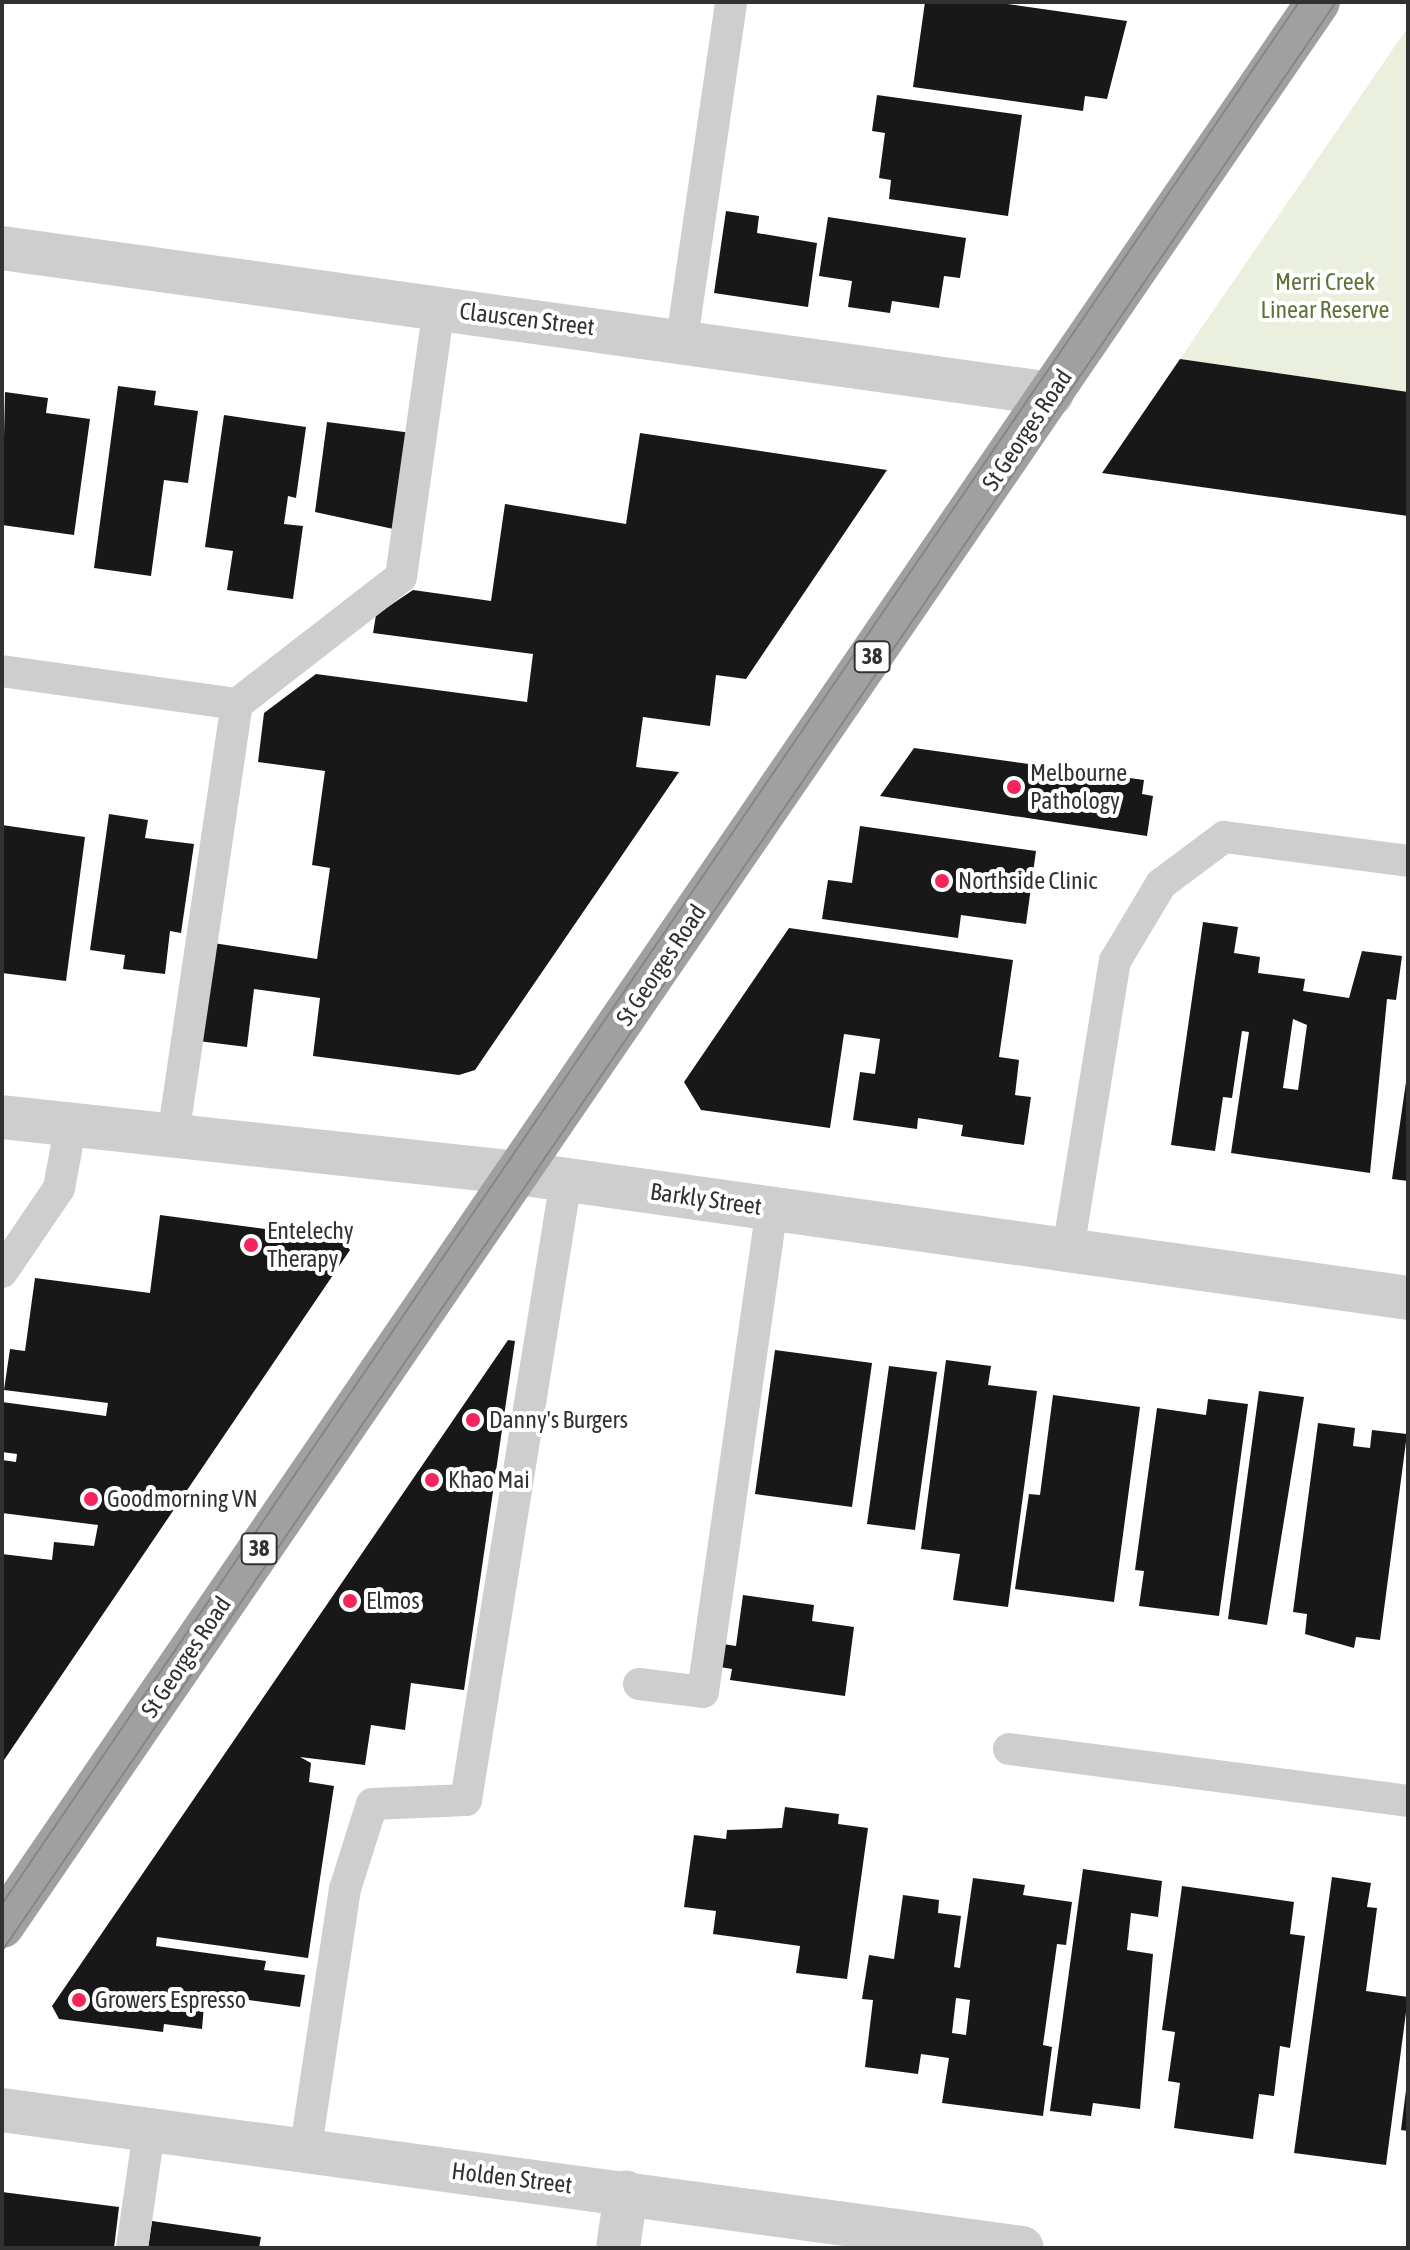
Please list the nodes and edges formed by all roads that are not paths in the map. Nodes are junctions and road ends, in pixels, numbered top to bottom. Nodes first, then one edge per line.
1 (731, 2) edge
2 (1318, 2) edge
3 (2, 248) edge
4 (439, 307) junction
5 (682, 339) junction
6 (1052, 394) junction
7 (2, 671) edge
8 (237, 704) junction
9 (1408, 861) edge
10 (2, 1117) edge
11 (71, 1124) junction
12 (173, 1136) junction
13 (518, 1173) junction
14 (566, 1180) junction
15 (772, 1208) junction
16 (1068, 1250) junction
17 (2, 1272) edge
18 (1408, 1298) edge
19 (639, 1684) dead end
20 (1009, 1749) dead end
21 (1408, 1801) edge
22 (2, 1926) edge
23 (2, 2110) edge
24 (149, 2131) junction
25 (305, 2153) junction
26 (626, 2193) junction
27 (132, 2248) edge
28 (618, 2248) edge
29 (1022, 2248) edge

1 - 5 lane
2 - 6 highway, St Georges Road / 38
3 - 4 street, Clauscen Street
4 - 5 street, Clauscen Street
4 - 8 lane
5 - 6 street, Clauscen Street
6 - 13 highway, St Georges Road / 38
7 - 8 lane
8 - 12 lane
9 - 16 lane
10 - 11 street, Barkly Street
11 - 12 street, Barkly Street
11 - 17 lane
12 - 13 street, Barkly Street
13 - 14 street, Barkly Street
13 - 22 highway, St Georges Road / 38
14 - 15 street, Barkly Street
14 - 25 lane
15 - 16 street, Barkly Street
15 - 19 lane
16 - 18 street, Barkly Street
20 - 21 lane
23 - 24 street, Holden Street
24 - 25 street, Holden Street
24 - 27 lane
25 - 26 street, Holden Street
26 - 28 street
26 - 29 street, Holden Street

